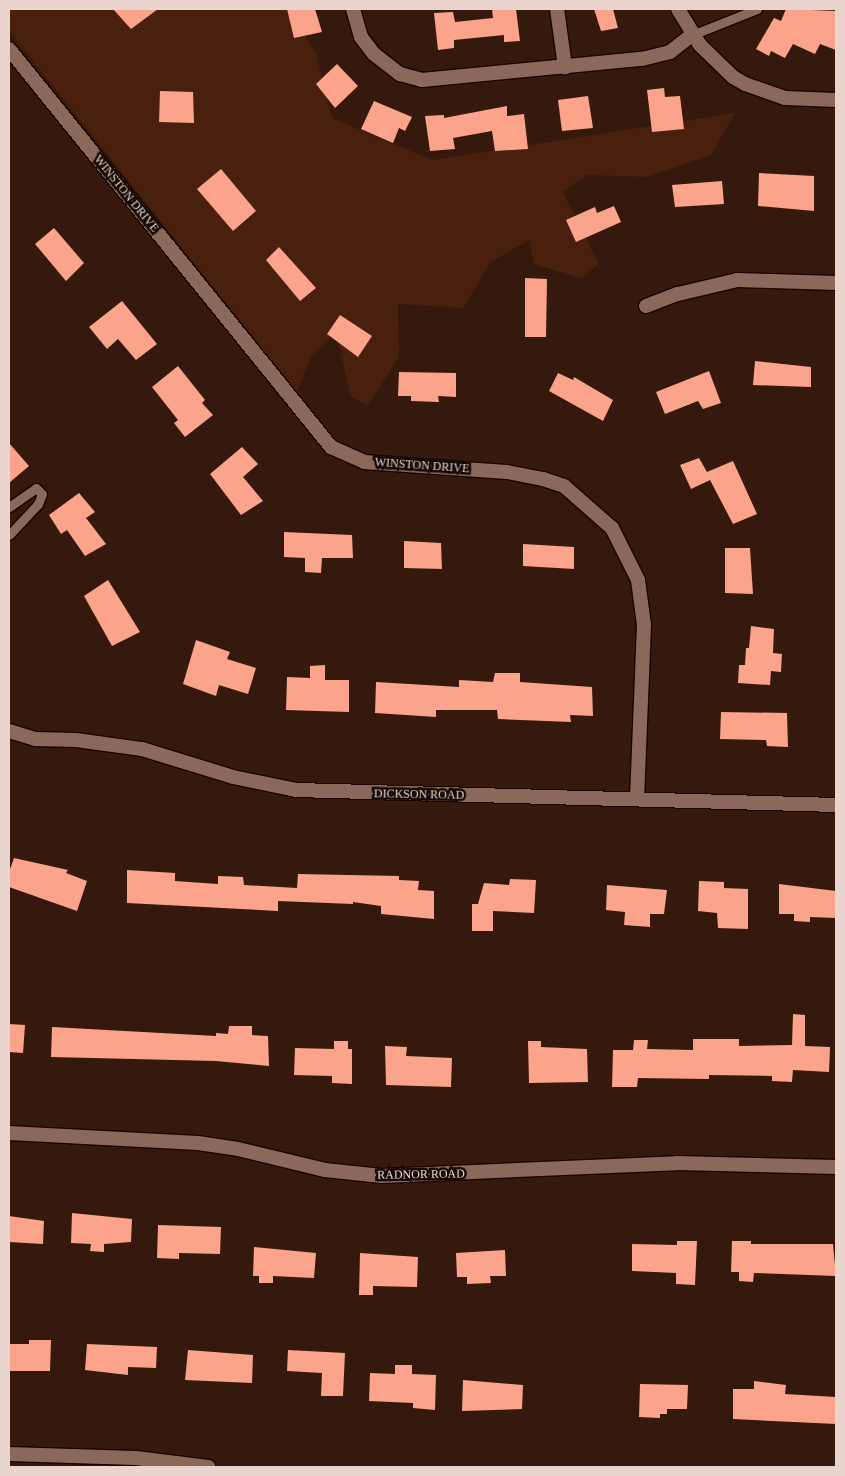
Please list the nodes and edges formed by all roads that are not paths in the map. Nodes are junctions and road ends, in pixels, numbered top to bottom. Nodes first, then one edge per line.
1 (353, 9) edge
2 (558, 9) edge
3 (678, 9) edge
4 (757, 9) edge
5 (692, 35) junction
6 (9, 49) edge
7 (565, 67) junction
8 (836, 100) edge
9 (836, 283) edge
10 (646, 306) dead end
11 (9, 507) edge
12 (9, 535) edge
13 (9, 731) edge
14 (637, 799) junction
15 (836, 805) edge
16 (9, 1133) edge
17 (836, 1168) edge
18 (9, 1454) edge
19 (199, 1467) edge

1 - 7 street
2 - 7 street
3 - 5 street
4 - 5 lane
5 - 7 street
5 - 8 street
6 - 14 street, WINSTON DRIVE
9 - 10 street
11 - 12 lane
13 - 14 street, DICKSON ROAD
14 - 15 street, DICKSON ROAD
16 - 17 street, RADNOR ROAD
18 - 19 street

